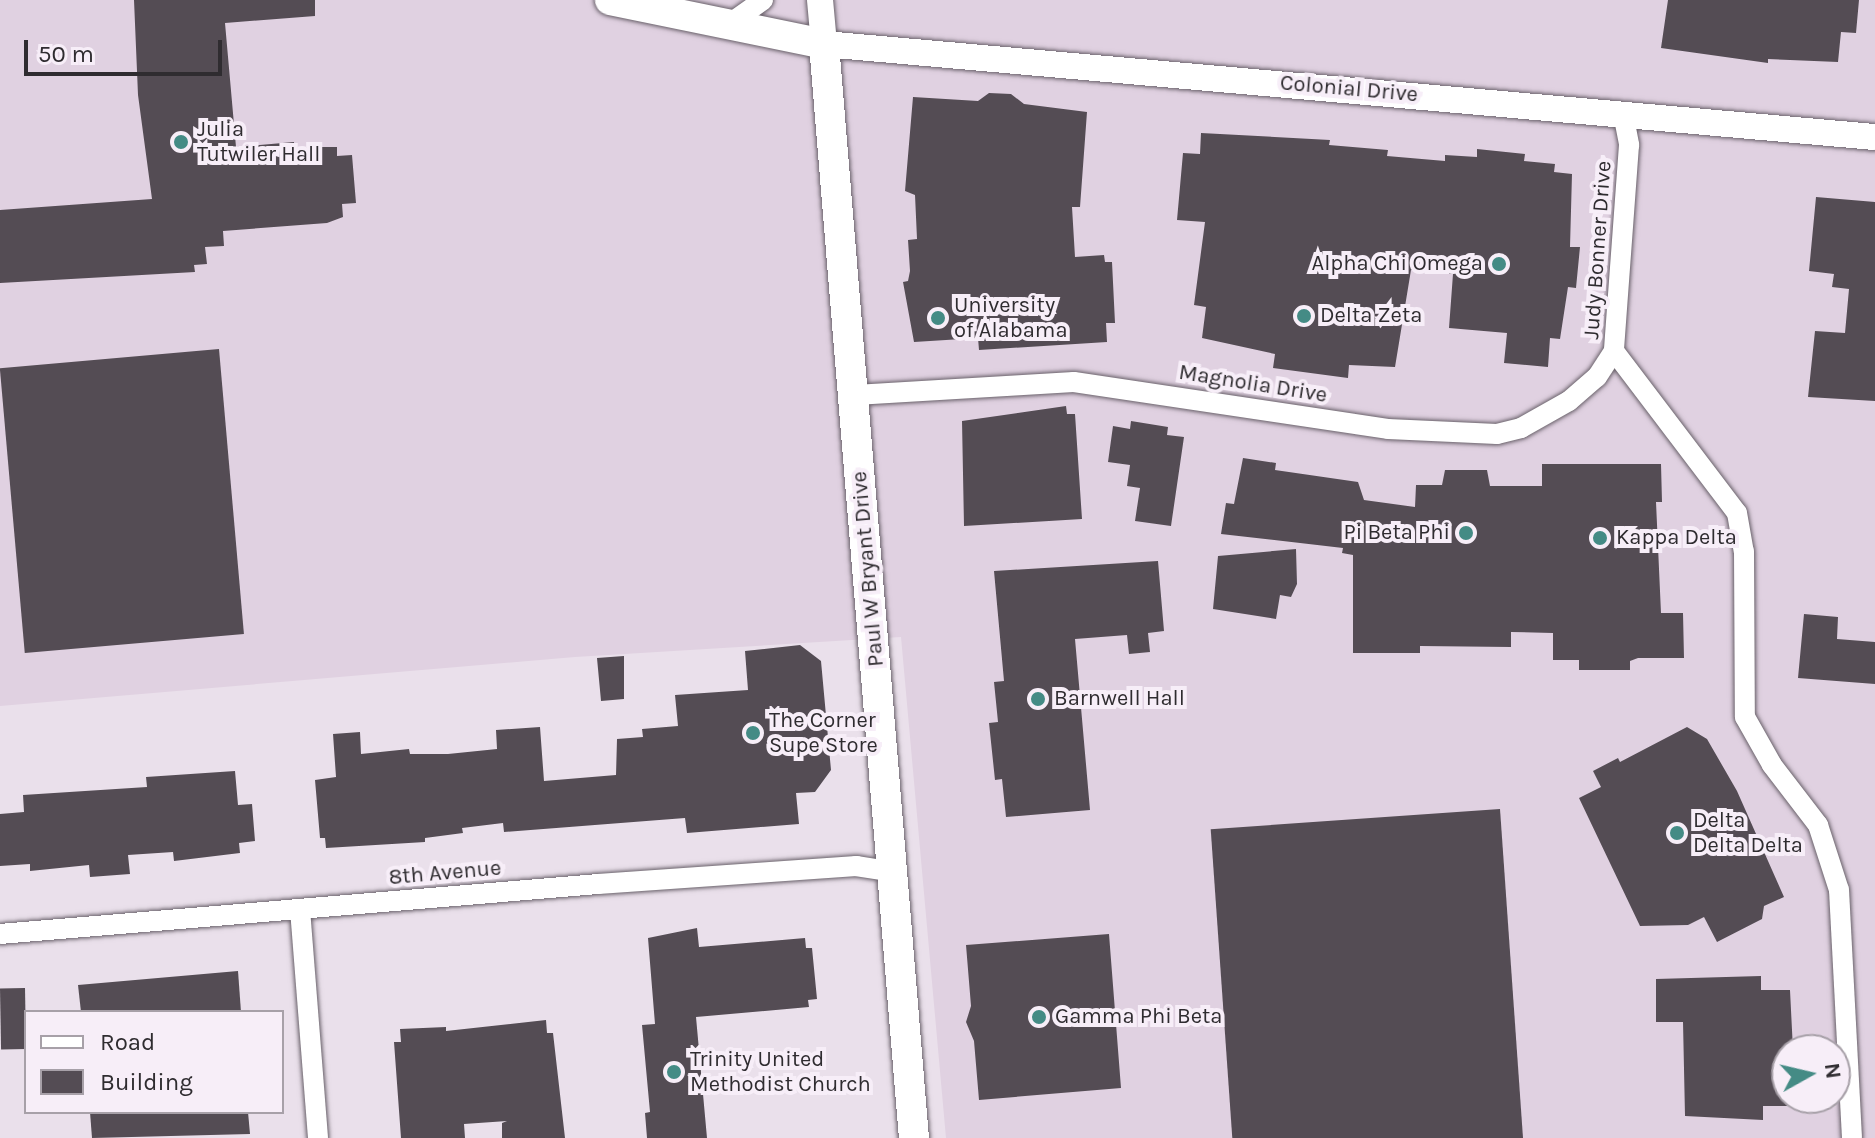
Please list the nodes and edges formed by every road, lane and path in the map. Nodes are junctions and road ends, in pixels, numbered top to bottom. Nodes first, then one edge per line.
1 (610, 0) edge
2 (763, 0) edge
3 (820, 0) edge
4 (728, 25) junction
5 (824, 44) junction
6 (1623, 113) junction
7 (1875, 137) edge
8 (1614, 351) junction
9 (855, 395) junction
10 (894, 872) junction
11 (300, 909) junction
12 (0, 934) edge
13 (318, 1138) edge
14 (914, 1138) edge
15 (1852, 1138) edge

1 - 4 main road
2 - 4 street
3 - 5 street, Paul W Bryant Drive
4 - 5 main road
5 - 6 street, Colonial Drive
5 - 9 main road, Paul W Bryant Drive
6 - 7 street, Colonial Drive
6 - 8 street, Judy Bonner Drive
8 - 9 street, Magnolia Drive
8 - 15 street, Judy Bonner Drive
9 - 10 main road, Paul W Bryant Drive
10 - 11 street, 8th Avenue
10 - 14 main road, Paul W Bryant Drive
11 - 12 street, 8th Avenue
11 - 13 street

